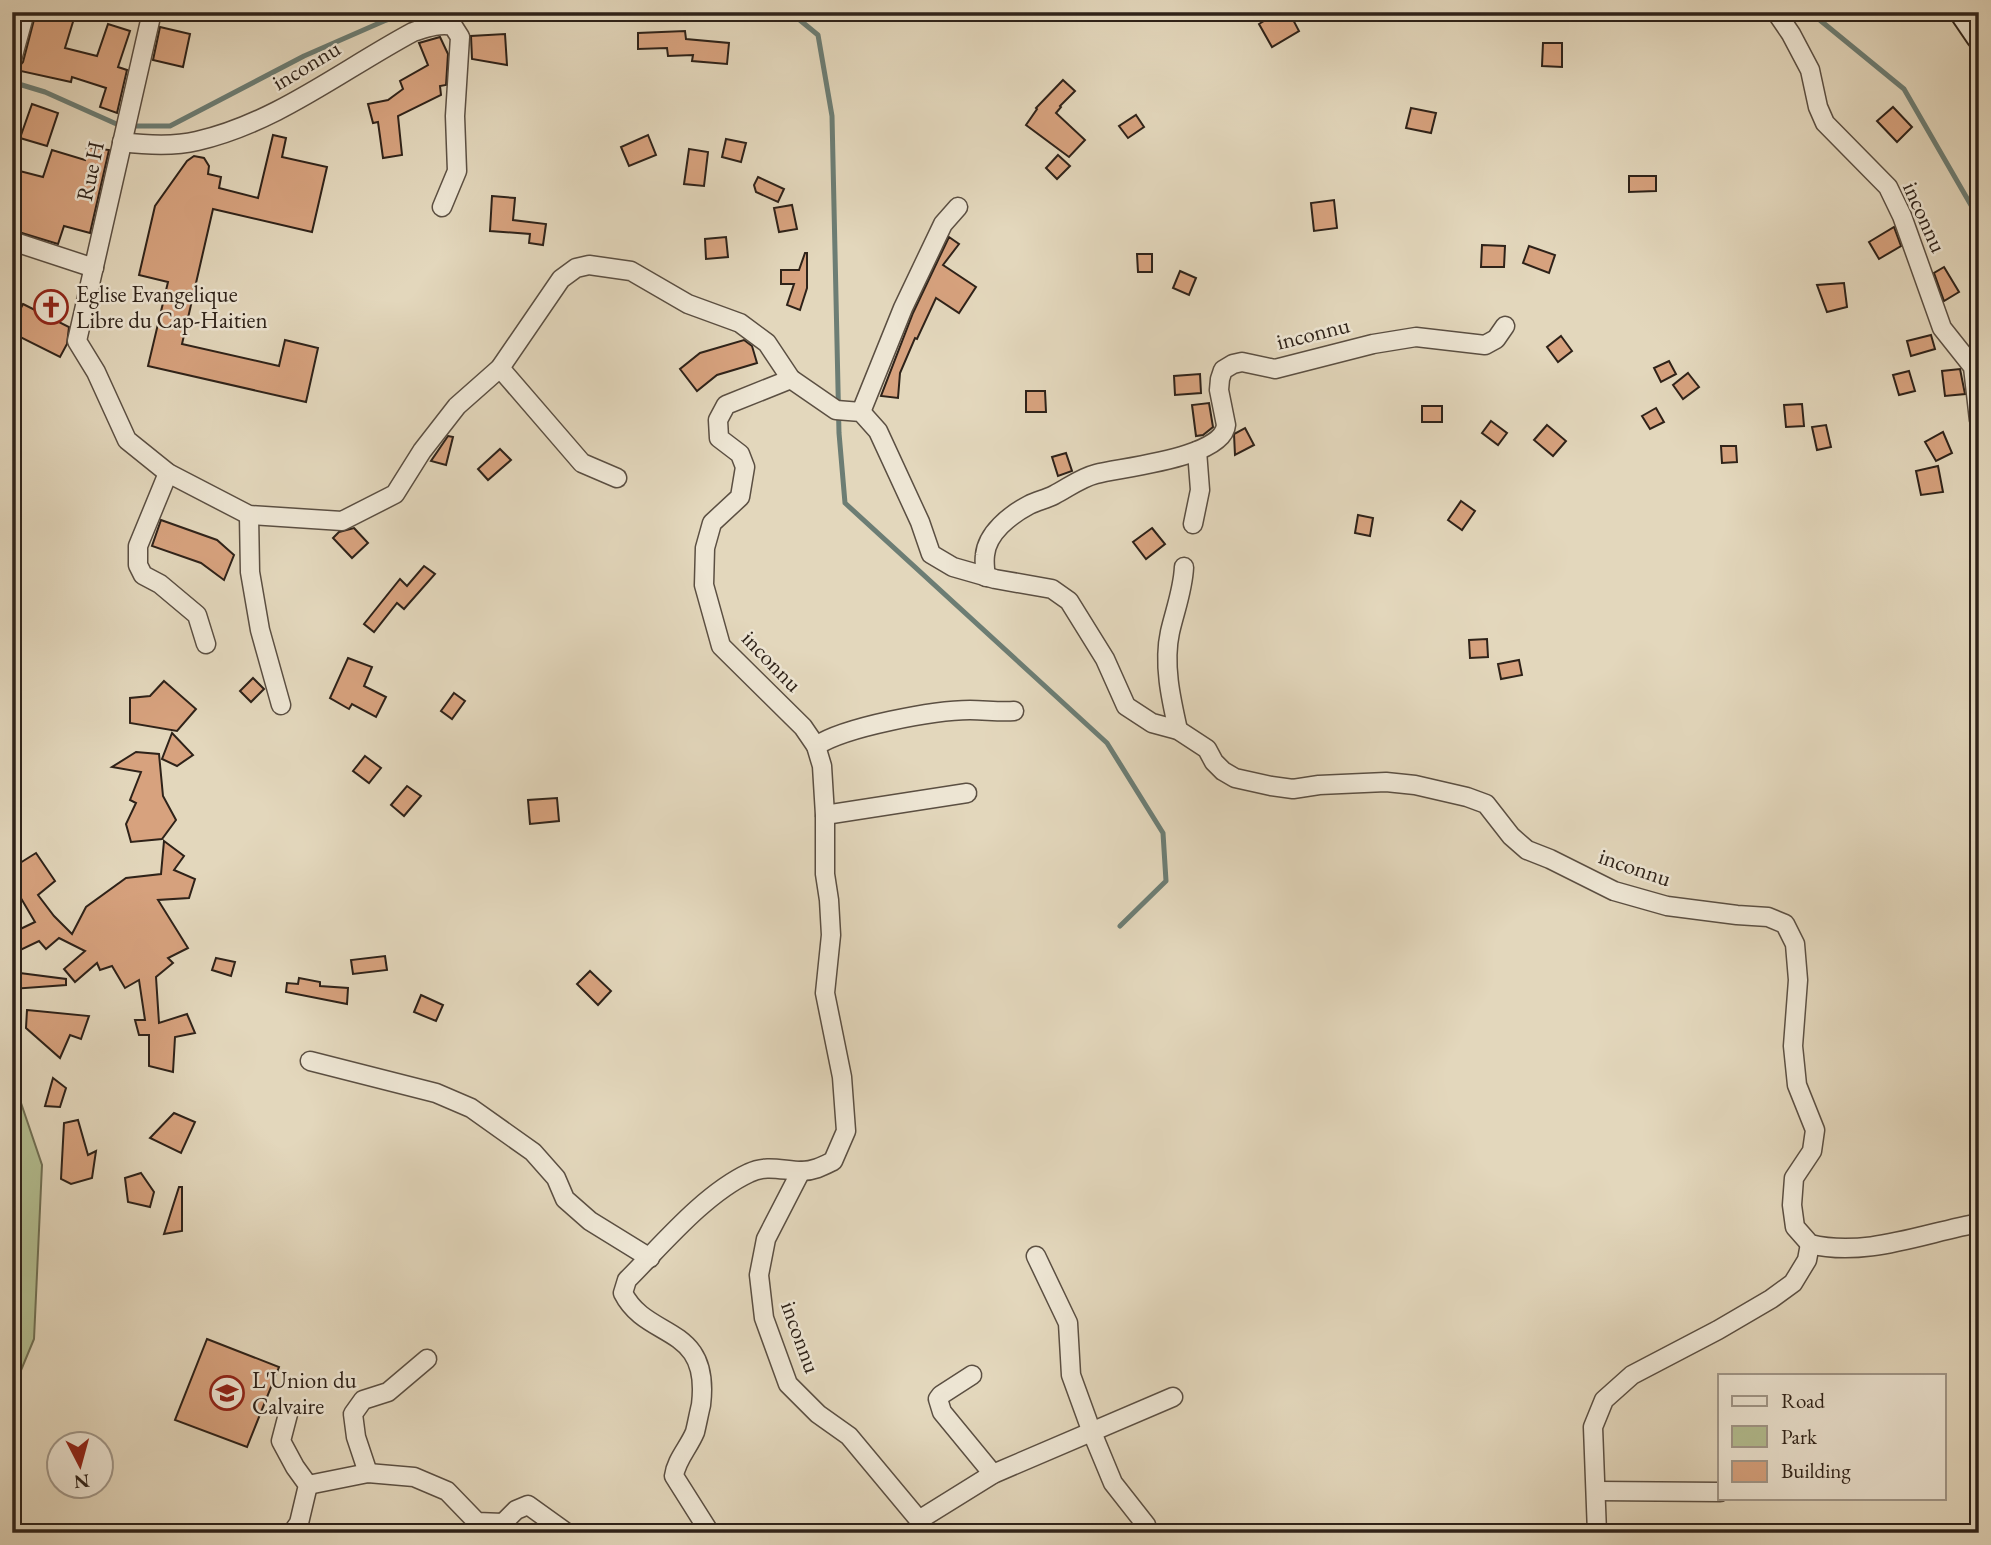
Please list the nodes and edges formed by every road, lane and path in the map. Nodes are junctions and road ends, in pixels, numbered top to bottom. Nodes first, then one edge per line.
1 (25, 12) edge
2 (152, 12) edge
3 (1776, 12) edge
4 (1962, 12) edge
5 (1979, 37) edge
6 (12, 60) edge
7 (122, 142) junction
8 (442, 207) dead end
9 (958, 207) dead end
10 (12, 241) edge
11 (94, 268) junction
12 (1505, 326) dead end
13 (500, 368) junction
14 (791, 379) junction
15 (859, 411) junction
16 (1979, 420) edge
17 (1197, 450) junction
18 (168, 473) junction
19 (617, 478) dead end
20 (249, 515) junction
21 (1193, 524) dead end
22 (1184, 568) dead end
23 (986, 577) junction
24 (206, 644) dead end
25 (281, 705) dead end
26 (1014, 711) dead end
27 (1178, 730) junction
28 (816, 746) junction
29 (967, 793) dead end
30 (825, 815) junction
31 (310, 1061) dead end
32 (801, 1171) junction
33 (1979, 1223) edge
34 (1810, 1244) junction
35 (1035, 1256) dead end
36 (650, 1258) junction
37 (428, 1359) dead end
38 (972, 1375) dead end
39 (1172, 1397) dead end
40 (288, 1414) dead end
41 (1091, 1430) junction
42 (368, 1473) junction
43 (993, 1474) junction
44 (308, 1485) junction
45 (1597, 1491) junction
46 (1718, 1492) edge
47 (922, 1526) edge
48 (504, 1528) edge
49 (292, 1533) edge
50 (567, 1533) edge
51 (710, 1533) edge
52 (1148, 1533) edge
53 (1597, 1533) edge

1 - 6 street
2 - 7 street, Rue H
3 - 16 street, inconnu
4 - 5 street
7 - 8 street, inconnu
7 - 11 street, Rue H
9 - 15 street
10 - 11 street
11 - 18 street, Rue H
12 - 17 street, inconnu
13 - 14 street
13 - 19 street
13 - 20 street
14 - 15 street
14 - 28 street, inconnu
15 - 23 street, inconnu
17 - 21 street
17 - 23 street, inconnu
18 - 20 street
18 - 24 street
20 - 25 street
22 - 27 street
23 - 27 street, inconnu
26 - 28 street
27 - 34 street, inconnu
28 - 30 street, inconnu
29 - 30 street
30 - 32 street, inconnu
31 - 36 street
32 - 36 street, inconnu
32 - 47 street, inconnu
33 - 34 street
34 - 45 street
35 - 41 street
36 - 51 street, inconnu
37 - 42 street
38 - 43 street
39 - 41 street, inconnu
40 - 44 street
41 - 43 street, inconnu
41 - 52 street
42 - 44 street
42 - 48 street
43 - 47 street, inconnu
44 - 49 street
45 - 46 street
45 - 53 street
48 - 50 street

